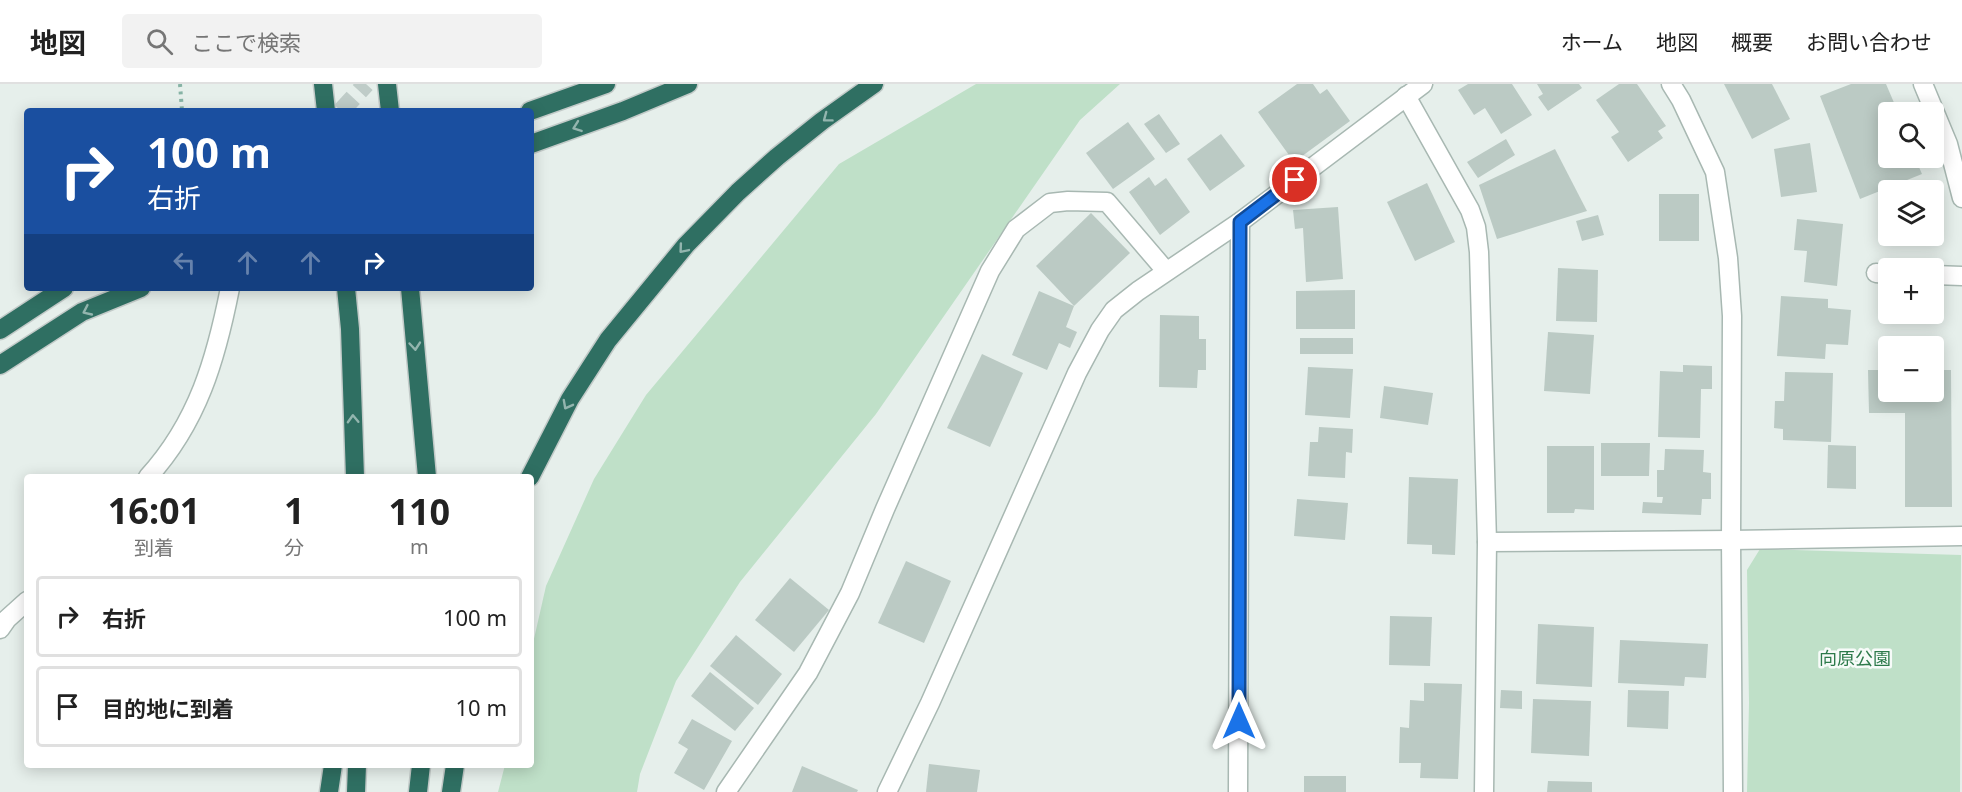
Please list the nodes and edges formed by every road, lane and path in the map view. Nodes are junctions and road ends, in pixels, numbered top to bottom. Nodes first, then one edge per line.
1 (180, 84) edge
2 (323, 84) edge
3 (387, 84) edge
4 (606, 84) edge
5 (688, 84) edge
6 (874, 84) edge
7 (1423, 84) edge
8 (1671, 84) edge
9 (1923, 84) edge
10 (1406, 96) junction
11 (182, 108) edge
12 (326, 108) edge
13 (390, 108) edge
14 (534, 110) edge
15 (534, 143) edge
16 (1962, 198) edge
17 (1240, 222) junction
18 (1166, 272) junction
19 (1944, 275) edge
20 (1962, 276) edge
21 (59, 291) edge
22 (134, 291) edge
23 (229, 291) edge
24 (346, 291) edge
25 (410, 291) edge
26 (0, 330) edge
27 (0, 365) edge
28 (151, 474) edge
29 (355, 474) edge
30 (427, 474) edge
31 (532, 474) edge
32 (1962, 536) edge
33 (1731, 540) junction
34 (1487, 542) junction
35 (24, 604) edge
36 (0, 629) edge
37 (333, 768) edge
38 (357, 768) edge
39 (421, 768) edge
40 (455, 768) edge
41 (329, 792) edge
42 (356, 792) edge
43 (418, 792) edge
44 (451, 792) edge
45 (726, 792) edge
46 (887, 792) edge
47 (1238, 792) edge
48 (1484, 792) edge
49 (1733, 792) edge

1 - 11 path
2 - 12 highway
3 - 13 highway
4 - 14 highway
5 -> 15 highway
6 -> 31 highway
7 - 10 street
8 - 33 street
9 - 16 street
10 - 17 street
10 - 34 street
17 - 18 street
17 - 47 street
18 - 45 street
18 - 46 street
19 - 20 street
21 - 26 highway
22 -> 27 highway
23 - 28 street
29 -> 24 highway
25 -> 30 highway
32 - 33 street
33 - 34 street
33 - 49 street
34 - 48 street
35 - 36 street
37 - 41 highway
38 - 42 highway
39 - 43 highway
40 - 44 highway

